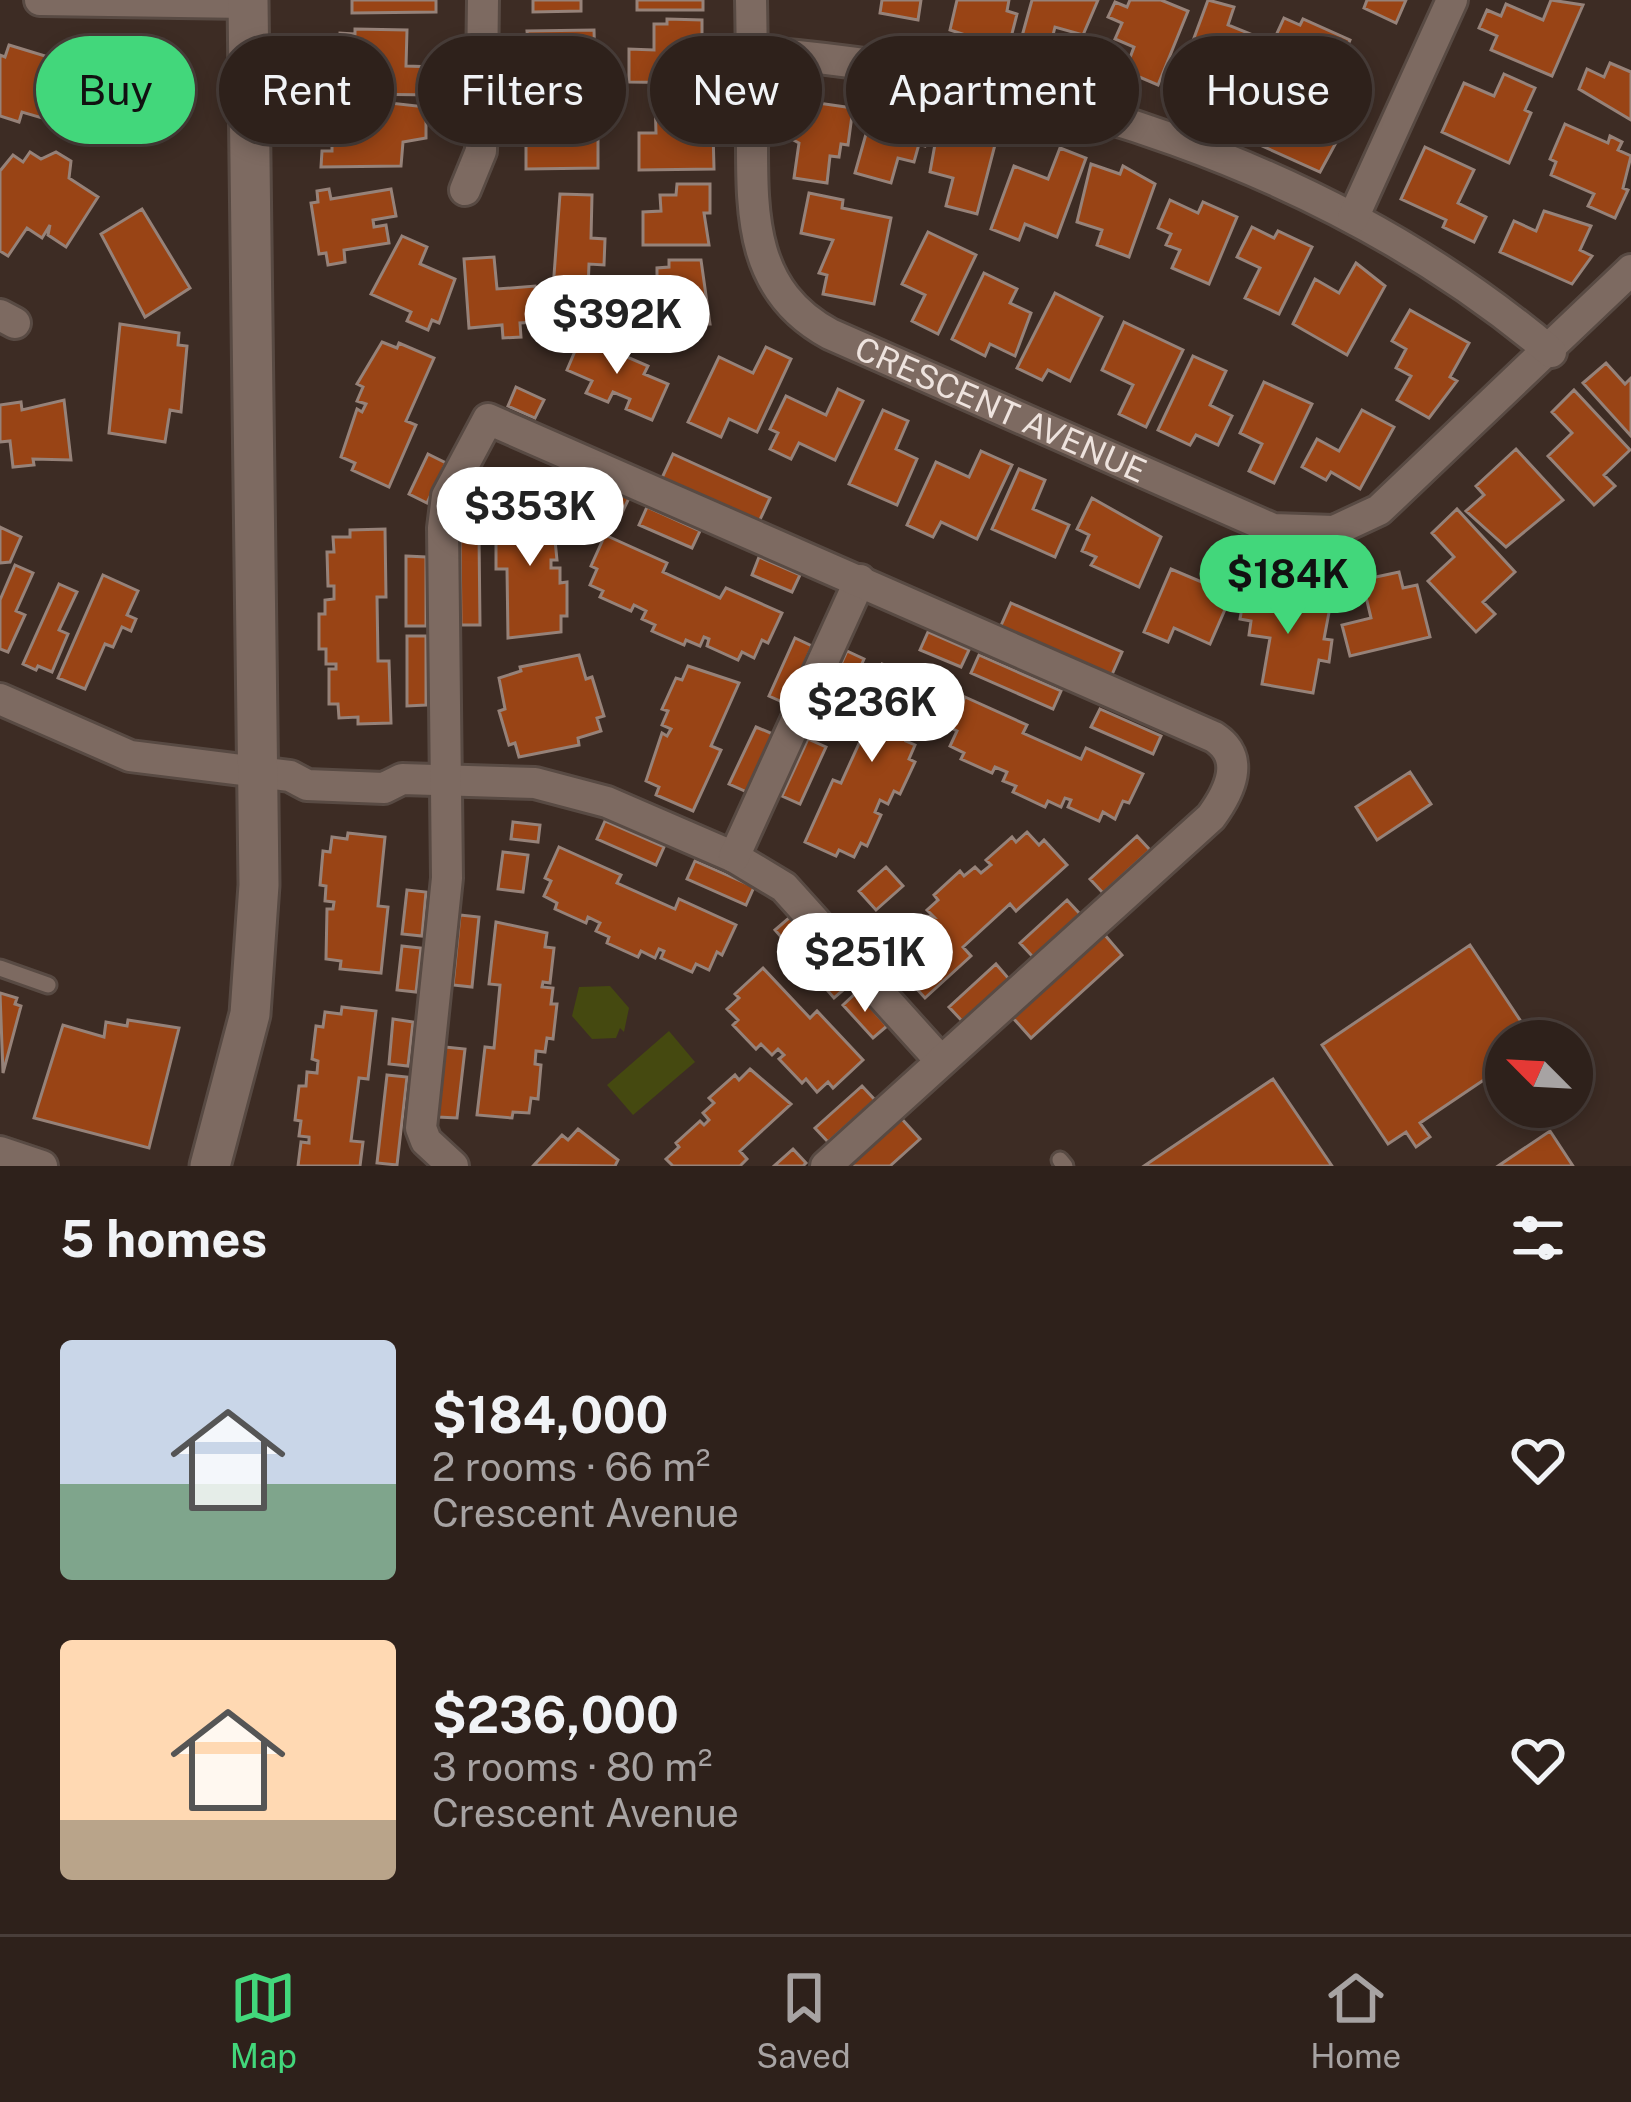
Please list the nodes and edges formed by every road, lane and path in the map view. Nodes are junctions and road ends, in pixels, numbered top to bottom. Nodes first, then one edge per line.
1 (40, 0) edge
2 (483, 0) edge
3 (751, 0) edge
4 (1452, 0) edge
5 (248, 2) edge
6 (752, 36) edge
7 (822, 57) edge
8 (753, 144) edge
9 (465, 190) dead end
10 (1353, 218) junction
11 (1631, 270) edge
12 (1551, 352) junction
13 (860, 580) junction
14 (0, 699) edge
15 (275, 775) junction
16 (447, 778) junction
17 (734, 856) junction
18 (0, 968) edge
19 (48, 985) dead end
20 (940, 1060) junction
21 (0, 1153) edge
22 (42, 1166) edge
23 (210, 1166) edge
24 (453, 1166) edge
25 (826, 1166) edge

1 - 5 street
2 - 9 street
3 - 6 street, CRESCENT AVENUE
4 - 10 street
5 - 15 street
7 - 10 street
8 - 12 street, CRESCENT AVENUE
10 - 12 street
11 - 12 street, CRESCENT AVENUE
13 - 16 street
13 - 17 street
13 - 20 street
14 - 15 street
15 - 16 street
15 - 23 street
16 - 17 street
16 - 24 street
17 - 20 street
18 - 19 lane
20 - 25 street
21 - 22 street

